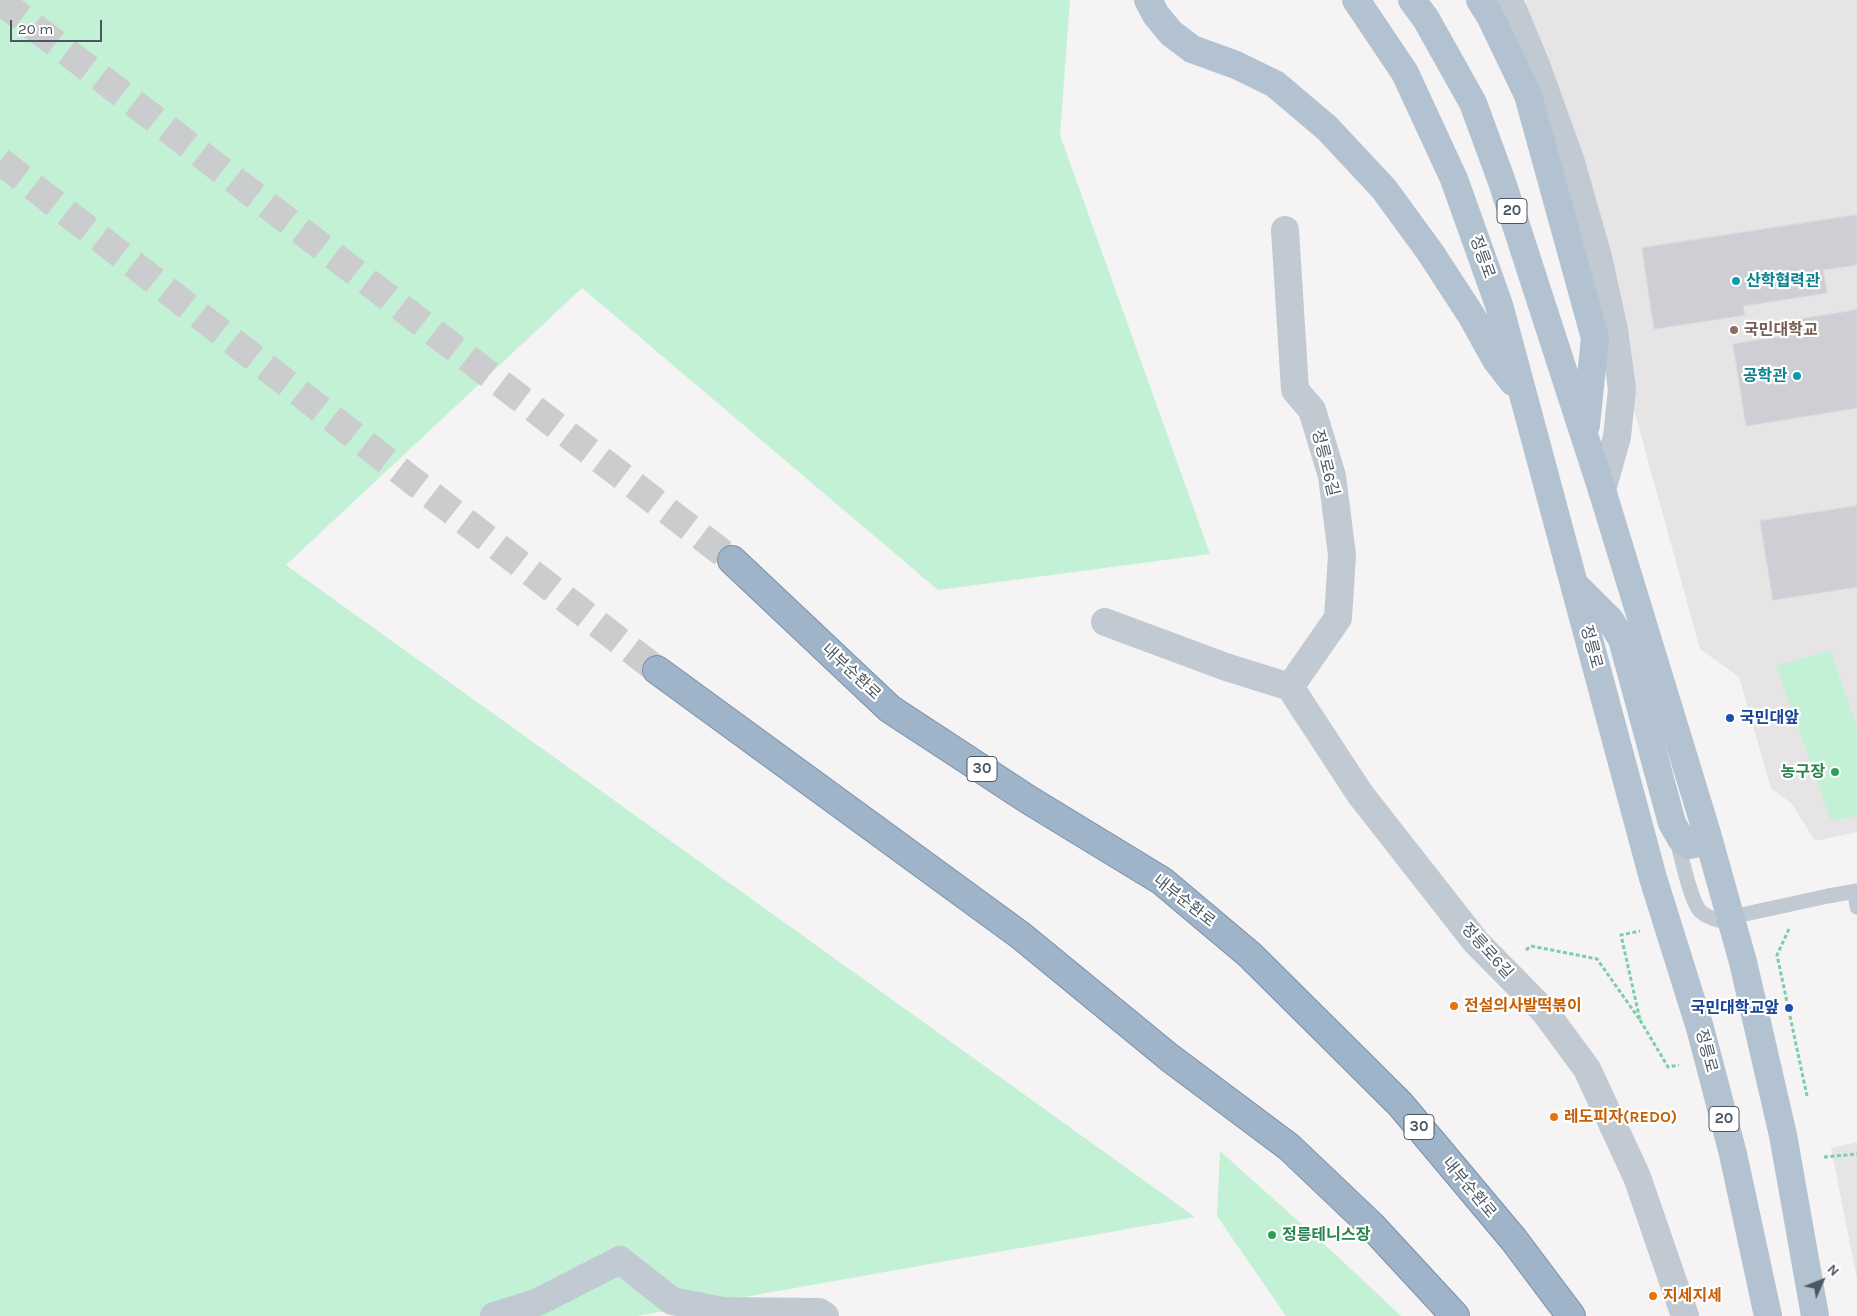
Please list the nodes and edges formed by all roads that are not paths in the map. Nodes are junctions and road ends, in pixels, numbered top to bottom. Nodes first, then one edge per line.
1 (1148, 0) edge
2 (1356, 0) edge
3 (1412, 0) edge
4 (1480, 0) edge
5 (1509, 0) edge
6 (1285, 230) dead end
7 (1523, 395) junction
8 (1584, 434) junction
9 (1602, 490) junction
10 (732, 560) tunnel mouth
11 (1573, 583) junction
12 (1105, 622) dead end
13 (657, 670) tunnel mouth
14 (1290, 687) junction
15 (1672, 823) junction
16 (1706, 830) junction
17 (1856, 897) edge
18 (1731, 917) junction
19 (494, 1316) edge
20 (825, 1316) edge
21 (1455, 1316) edge
22 (1570, 1316) edge
23 (1685, 1316) edge
24 (1768, 1316) edge
25 (1815, 1316) edge

1 - 7 main road
2 - 7 main road, 정릉로 / 20
3 - 8 main road, 20
4 - 8 main road
5 - 9 street
6 - 14 street, 정릉로6길
7 - 11 main road, 정릉로 / 20
8 - 9 main road, 20
9 - 16 main road, 20
10 - 22 highway, 내부순환로 / 30
11 - 15 main road
11 - 24 main road, 정릉로 / 20
12 - 14 street
13 - 21 highway
14 - 23 street, 정릉로6길
15 - 16 main road
15 - 18 lane
16 - 18 main road, 20
17 - 18 lane
18 - 25 main road, 20
19 - 20 street

